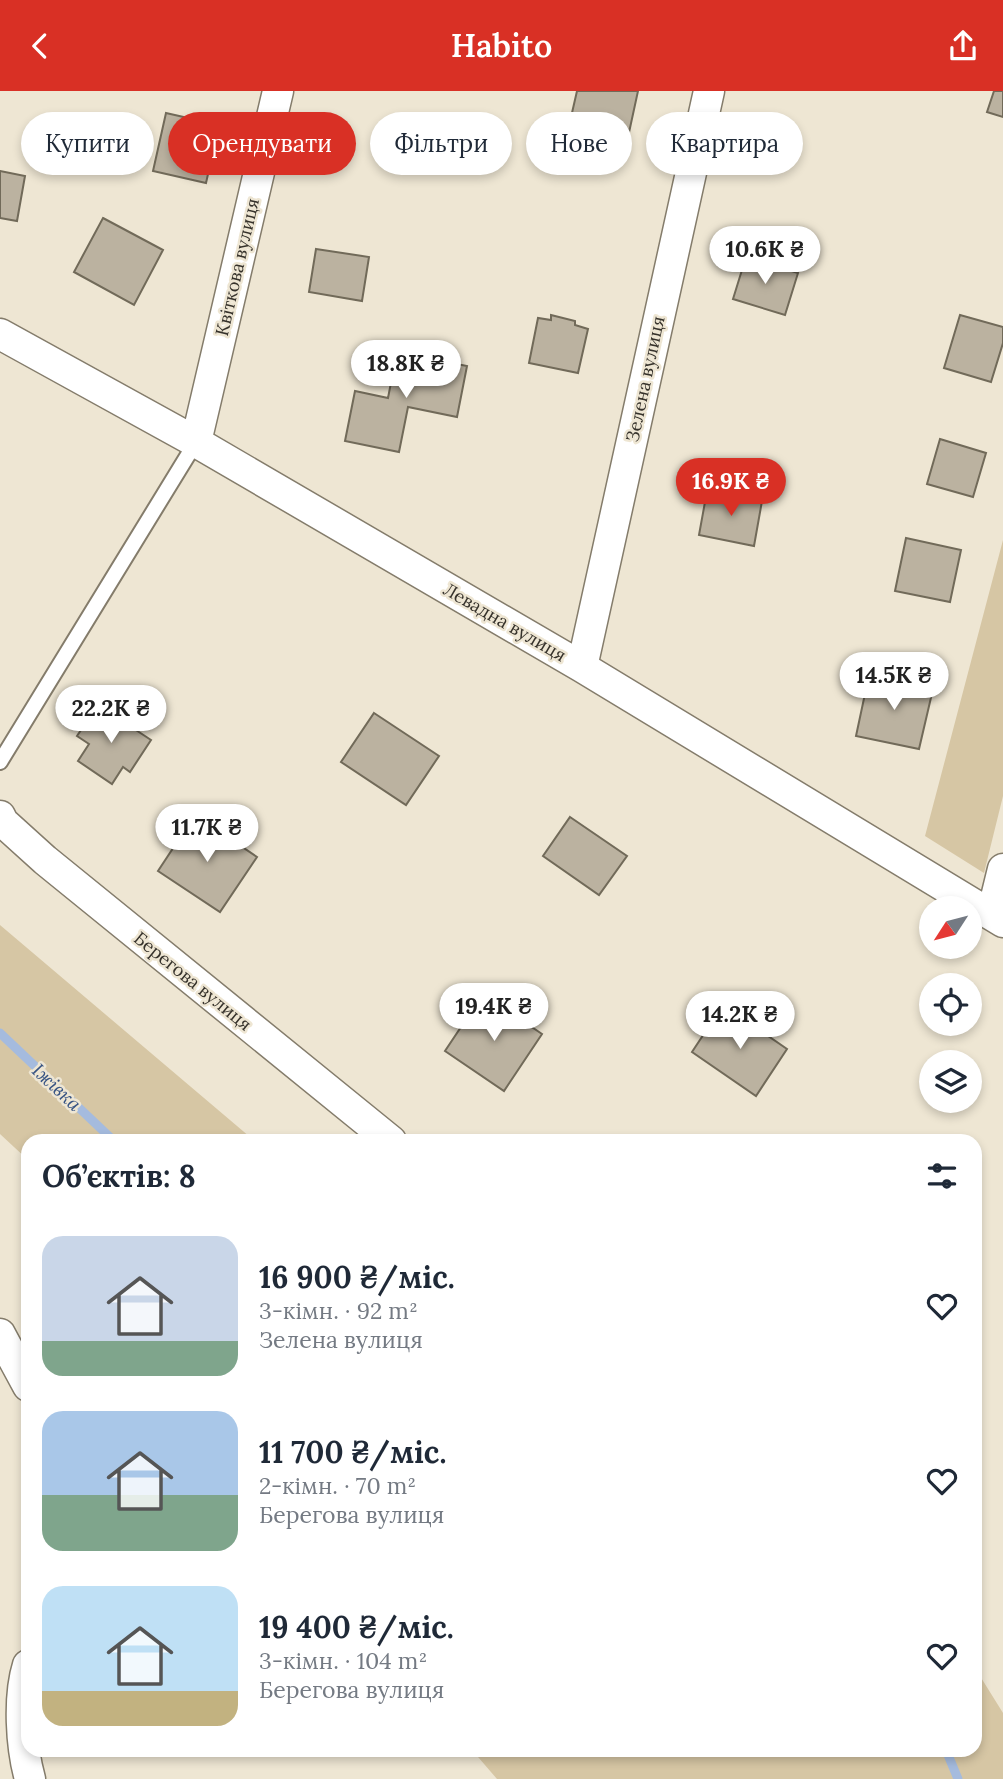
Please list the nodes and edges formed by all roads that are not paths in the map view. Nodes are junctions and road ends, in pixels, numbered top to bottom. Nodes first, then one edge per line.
1 (278, 91) edge
2 (709, 91) edge
3 (0, 334) edge
4 (196, 442) junction
5 (582, 667) junction
6 (0, 762) edge
7 (0, 816) edge
8 (1003, 869) edge
9 (997, 918) edge
10 (382, 1134) edge
11 (0, 1334) edge
12 (21, 1373) edge
13 (23, 1757) edge
14 (30, 1779) edge

1 - 4 street, Квіткова вулиця
2 - 5 street, Зелена вулиця
3 - 4 street, Левадна вулиця
4 - 5 street, Левадна вулиця
4 - 6 lane
5 - 9 street, Левадна вулиця
7 - 10 street, Берегова вулиця
8 - 9 street
11 - 12 street
13 - 14 street

